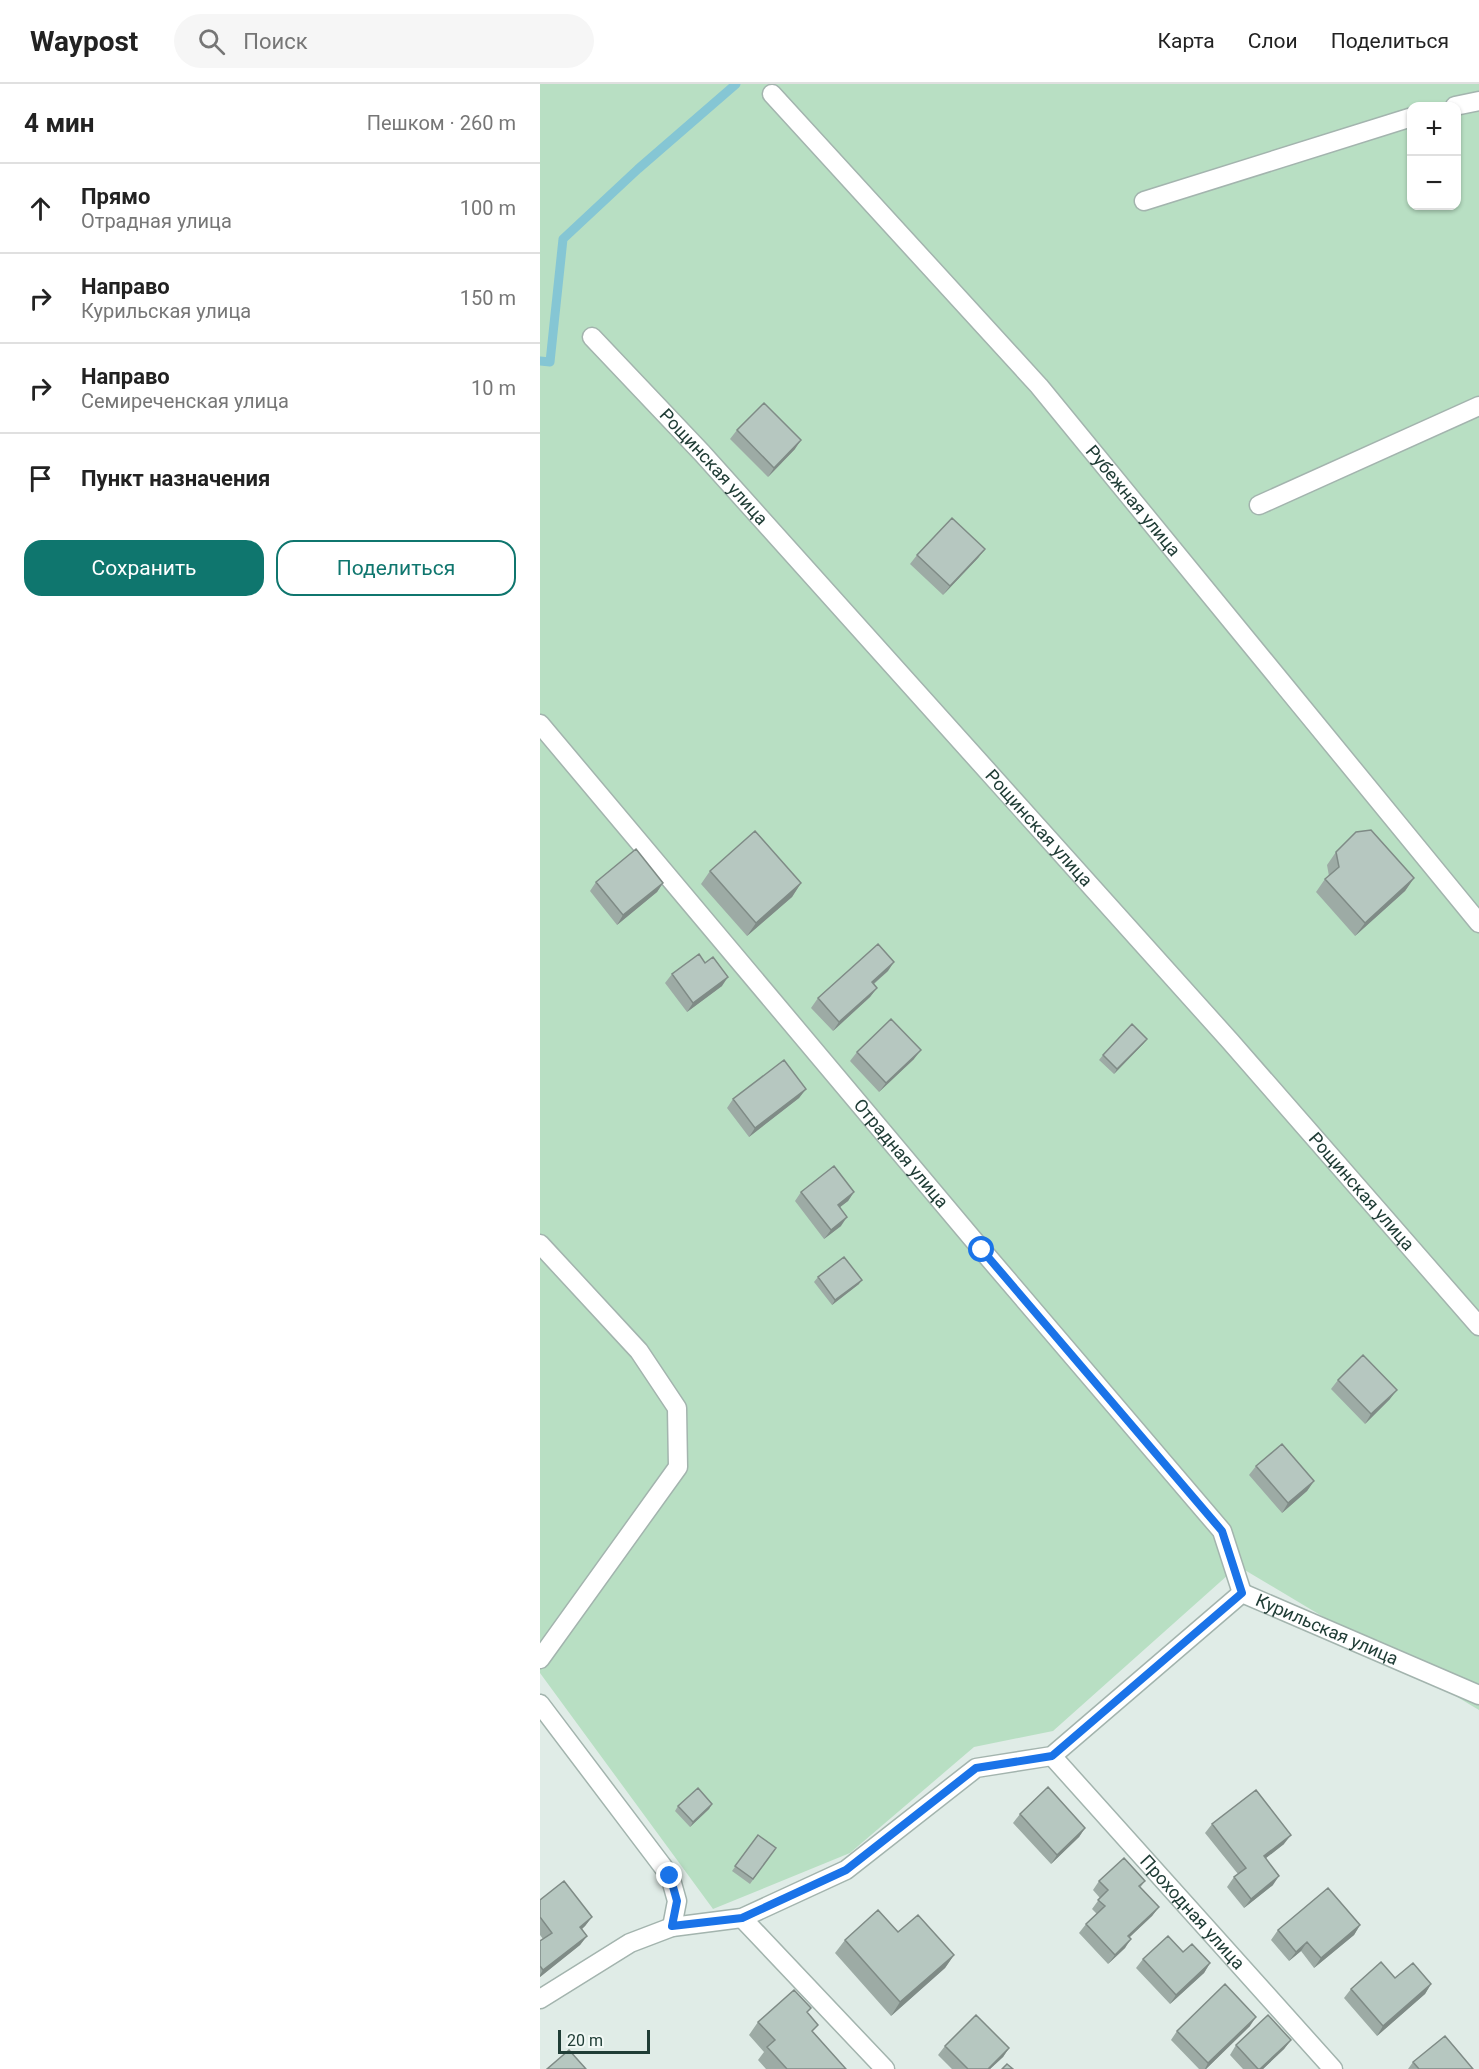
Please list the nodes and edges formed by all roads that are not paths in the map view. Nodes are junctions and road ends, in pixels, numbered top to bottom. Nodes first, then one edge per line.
1 (772, 94) dead end
2 (1479, 101) edge
3 (1461, 105) edge
4 (1407, 119) edge
5 (1144, 201) dead end
6 (592, 337) dead end
7 (1479, 406) edge
8 (1259, 505) dead end
9 (540, 724) edge
10 (1479, 923) edge
11 (540, 1244) edge
12 (1479, 1326) edge
13 (1242, 1593) junction
14 (540, 1659) edge
15 (1479, 1695) edge
16 (540, 1704) edge
17 (1052, 1756) junction
18 (742, 1918) junction
19 (672, 1926) junction
20 (540, 1999) edge
21 (885, 2069) edge
22 (1333, 2069) edge

1 - 10 street, Рубежная улица
2 - 3 street
4 - 5 street
6 - 12 street, Рощинская улица
7 - 8 street
9 - 13 street, Отрадная улица
11 - 14 street
13 - 15 street, Курильская улица
13 - 17 street, Курильская улица
16 - 19 street
17 - 18 street
17 - 22 street, Проходная улица
18 - 19 street
18 - 21 street
19 - 20 street

